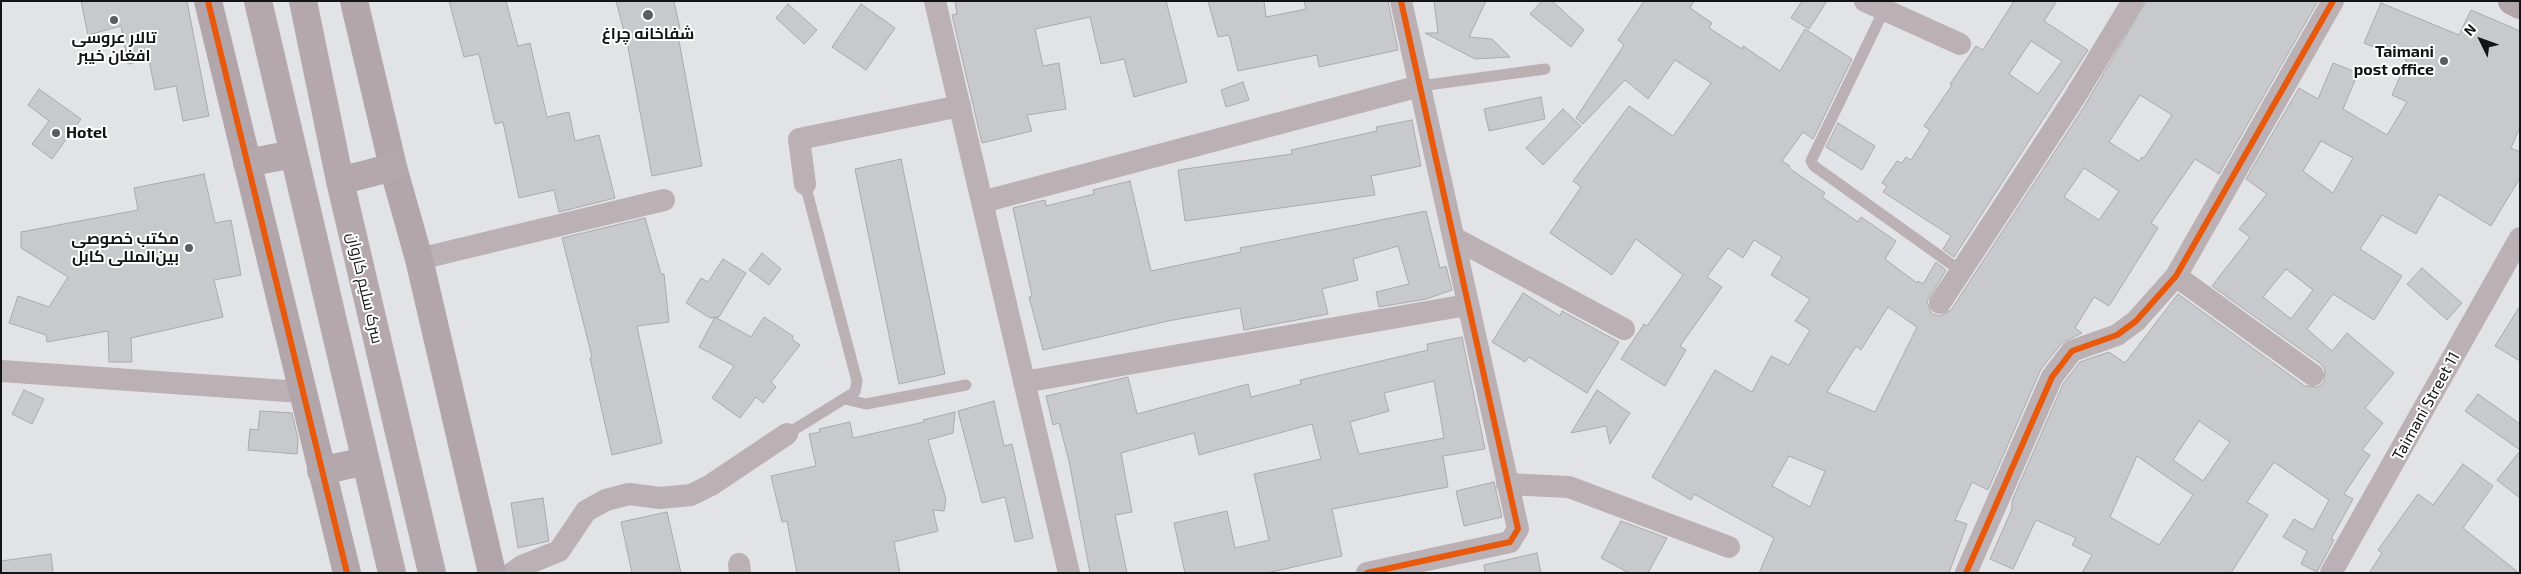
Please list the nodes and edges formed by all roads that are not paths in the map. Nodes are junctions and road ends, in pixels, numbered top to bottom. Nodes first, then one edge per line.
1 (208, 1) edge
2 (258, 1) edge
3 (303, 1) edge
4 (354, 1) edge
5 (935, 1) edge
6 (1401, 1) edge
7 (2133, 1) edge
8 (2333, 1) edge
9 (2512, 1) edge
10 (2520, 4) edge
11 (1874, 5) edge
12 (1960, 44) dead end
13 (1545, 69) dead end
14 (1420, 86) junction
15 (960, 106) junction
16 (293, 154) junction
17 (247, 164) junction
18 (393, 167) junction
19 (340, 181) junction
20 (805, 184) joint
21 (664, 200) dead end
22 (982, 202) junction
23 (1454, 238) junction
24 (2520, 238) edge
25 (419, 259) junction
26 (1961, 271) junction
27 (2176, 276) junction
28 (1940, 304) dead end
29 (1467, 305) junction
30 (1624, 330) dead end
31 (1, 371) edge
32 (2313, 375) dead end
33 (1024, 382) junction
34 (966, 386) dead end
35 (301, 392) junction
36 (845, 399) junction
37 (786, 434) joint
38 (365, 460) junction
39 (321, 471) junction
40 (1506, 484) junction
41 (1729, 547) dead end
42 (346, 573) edge
43 (392, 573) edge
44 (432, 573) edge
45 (492, 573) edge
46 (512, 573) edge
47 (1069, 573) edge
48 (1367, 573) edge
49 (1966, 573) edge
50 (2331, 573) edge

1 - 17 street
2 - 16 main road
3 - 19 main road, سرک سلیم کاروان
4 - 18 street
5 - 15 street
6 - 14 street
7 - 26 street
8 - 27 street
9 - 10 street
11 - 12 street
11 - 26 lane
13 - 14 lane
14 - 22 street
14 - 23 street
15 - 20 street
15 - 22 street
16 - 17 main road
16 - 38 main road
17 - 35 street
18 - 19 main road
18 - 25 street
19 - 44 main road, سرک سلیم کاروان
20 - 36 lane
21 - 25 street
22 - 33 street
23 - 29 street
23 - 30 street
24 - 50 street, Taimani Street 11
25 - 45 street
26 - 28 street
27 - 32 street
27 - 49 street
29 - 33 street
29 - 40 street
31 - 35 street
33 - 47 street
34 - 36 lane
35 - 39 street
36 - 37 lane
37 - 46 street
38 - 39 main road
38 - 43 main road
39 - 42 street
40 - 41 street
40 - 48 street

